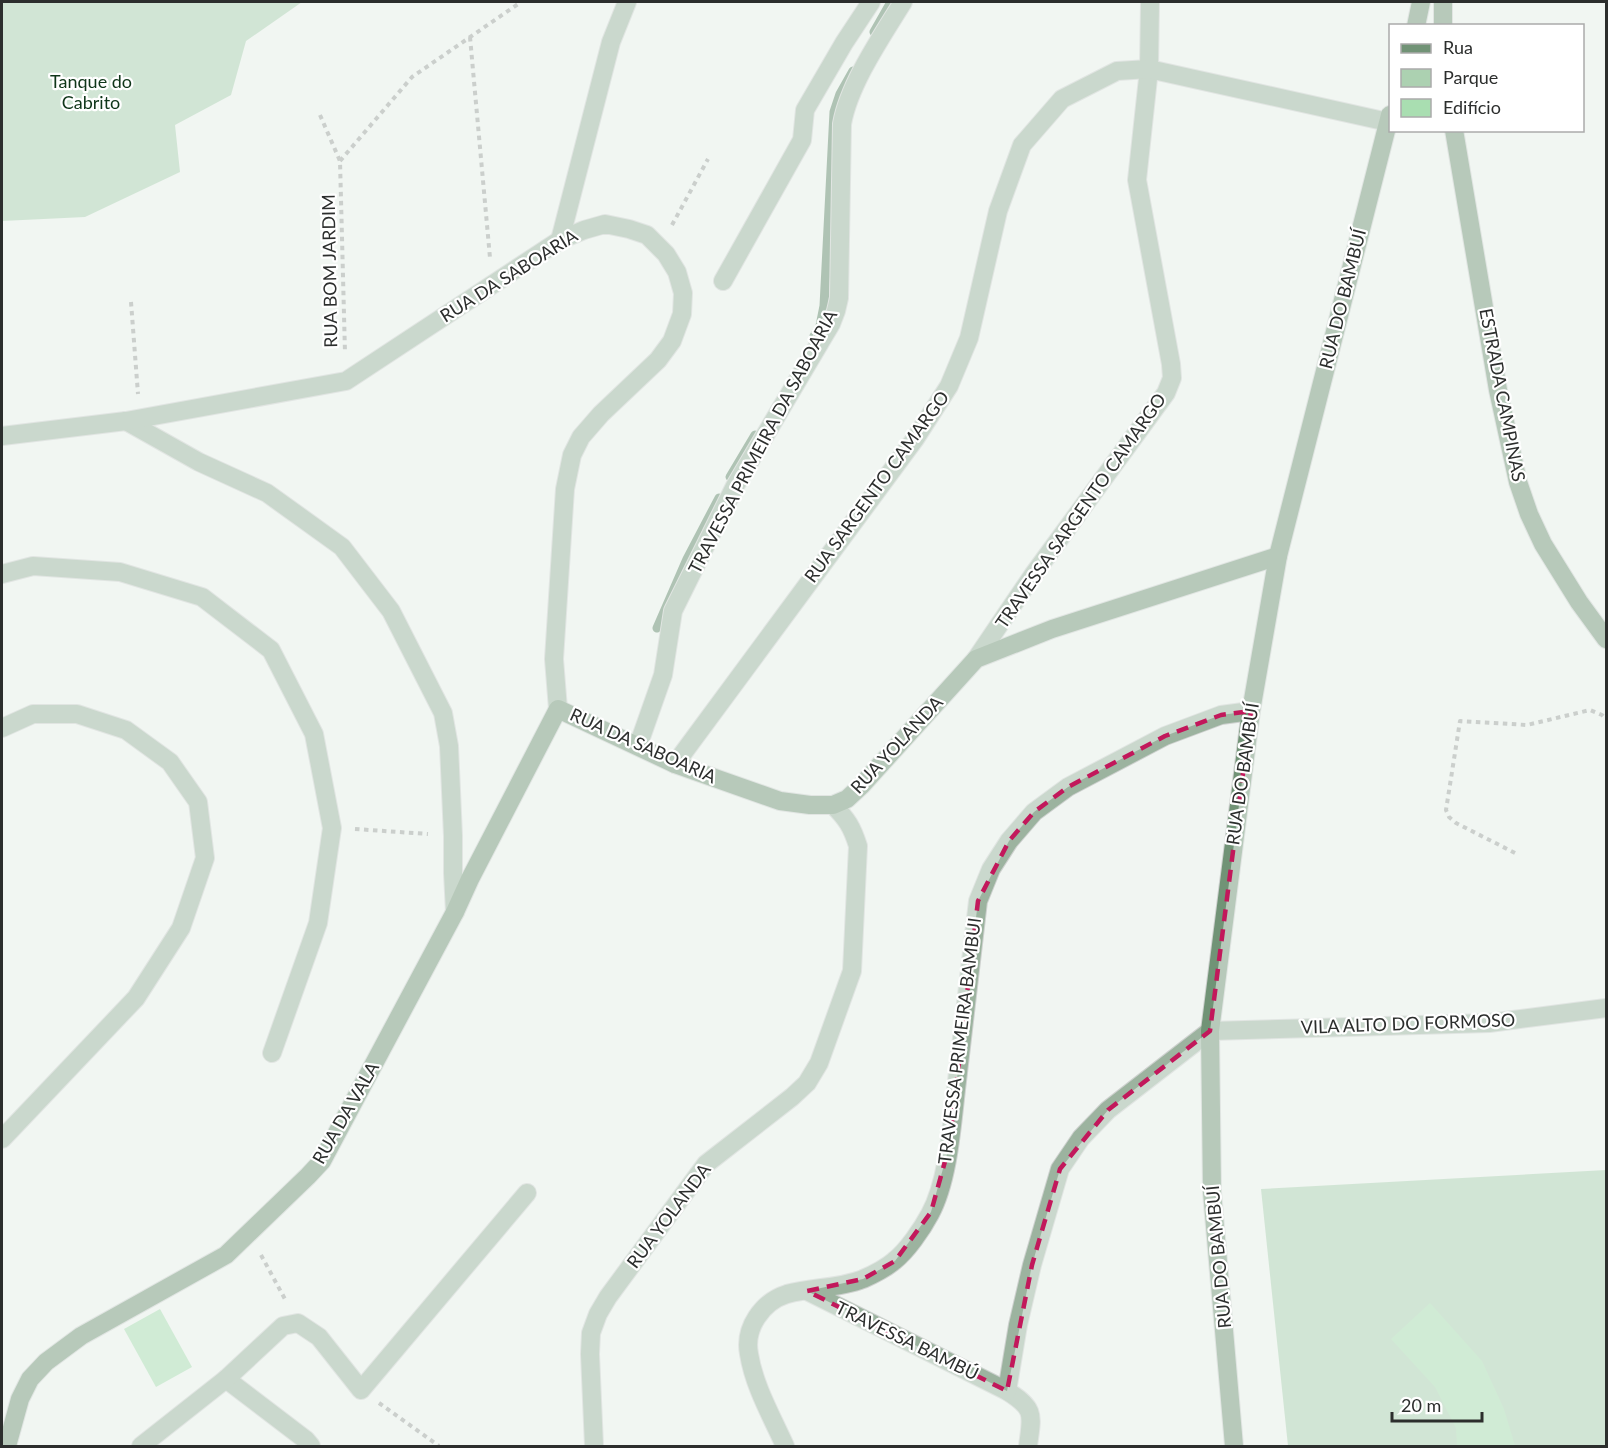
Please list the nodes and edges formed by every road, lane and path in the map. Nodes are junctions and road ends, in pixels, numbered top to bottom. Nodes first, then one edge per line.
1 (521, 2) edge
2 (627, 2) edge
3 (871, 2) edge
4 (903, 2) edge
5 (1150, 2) edge
6 (1443, 2) edge
7 (1443, 24) edge
8 (470, 38) junction
9 (1149, 69) junction
10 (320, 115) dead end
11 (1389, 118) edge
12 (1454, 132) edge
13 (708, 159) dead end
14 (340, 161) junction
15 (560, 240) junction
16 (660, 247) junction
17 (723, 281) dead end
18 (492, 284) junction
19 (131, 302) dead end
20 (346, 381) junction
21 (133, 420) junction
22 (2, 436) edge
23 (1278, 556) junction
24 (2, 574) edge
25 (1606, 639) edge
26 (976, 659) junction
27 (558, 709) junction
28 (1251, 711) junction
29 (1606, 719) edge
30 (2, 728) edge
31 (638, 746) junction
32 (675, 764) junction
33 (833, 805) junction
34 (332, 828) junction
35 (453, 836) junction
36 (1515, 853) dead end
37 (455, 912) junction
38 (1606, 1008) edge
39 (1210, 1031) junction
40 (272, 1053) dead end
41 (2, 1139) edge
42 (527, 1193) dead end
43 (249, 1233) junction
44 (807, 1291) junction
45 (290, 1324) junction
46 (225, 1379) junction
47 (361, 1390) junction
48 (1007, 1391) junction
49 (7, 1446) edge
50 (141, 1446) edge
51 (310, 1446) edge
52 (439, 1446) edge
53 (594, 1446) edge
54 (785, 1446) edge
55 (1028, 1446) edge
56 (1234, 1446) edge

1 - 8 path
2 - 15 street
3 - 17 street
4 - 31 street, TRAVESSA PRIMEIRA DA SABOARIA
5 - 9 street, TRAVESSA SARGENTO CAMARGO
6 - 7 main road
8 - 14 path
8 - 18 path
9 - 11 street, RUA SARGENTO CAMARGO
9 - 26 street, TRAVESSA SARGENTO CAMARGO
9 - 32 street, RUA SARGENTO CAMARGO
10 - 14 path, RUA BOM JARDIM
11 - 23 main road, RUA DO BAMBUÍ
12 - 25 main road, ESTRADA CAMPINAS
13 - 16 path
14 - 20 path, RUA BOM JARDIM
15 - 16 street, RUA DA SABOARIA
15 - 18 street, RUA DA SABOARIA
16 - 27 street, RUA DA SABOARIA
18 - 20 street, RUA DA SABOARIA
19 - 21 path
20 - 21 street, RUA DA SABOARIA
21 - 22 street, RUA DA SABOARIA
21 - 35 street
23 - 26 main road, RUA YOLANDA
23 - 28 main road, RUA DO BAMBUÍ
24 - 34 street
26 - 33 main road, RUA YOLANDA
27 - 31 main road, RUA DA SABOARIA
27 - 37 main road, RUA DA VALA
28 - 39 main road, RUA DO BAMBUÍ
28 - 44 street, TRAVESSA PRIMEIRA BAMBUI
29 - 36 path
30 - 41 street
31 - 32 main road, RUA DA SABOARIA
32 - 33 main road, RUA DA SABOARIA
33 - 53 street, RUA YOLANDA
34 - 35 path
34 - 40 street
35 - 37 street
37 - 43 main road, RUA DA VALA
38 - 39 street, VILA ALTO DO FORMOSO
39 - 48 street
39 - 56 main road, RUA DO BAMBUÍ
42 - 47 street
43 - 45 path
43 - 49 main road, RUA DA VALA
44 - 48 street, TRAVESSA BAMBÚ
44 - 54 street, TRAVESSA PRIMEIRA BAMBUI
45 - 46 street
45 - 47 street
46 - 50 street
46 - 51 street
47 - 52 path
48 - 55 street, TRAVESSA BAMBÚ

